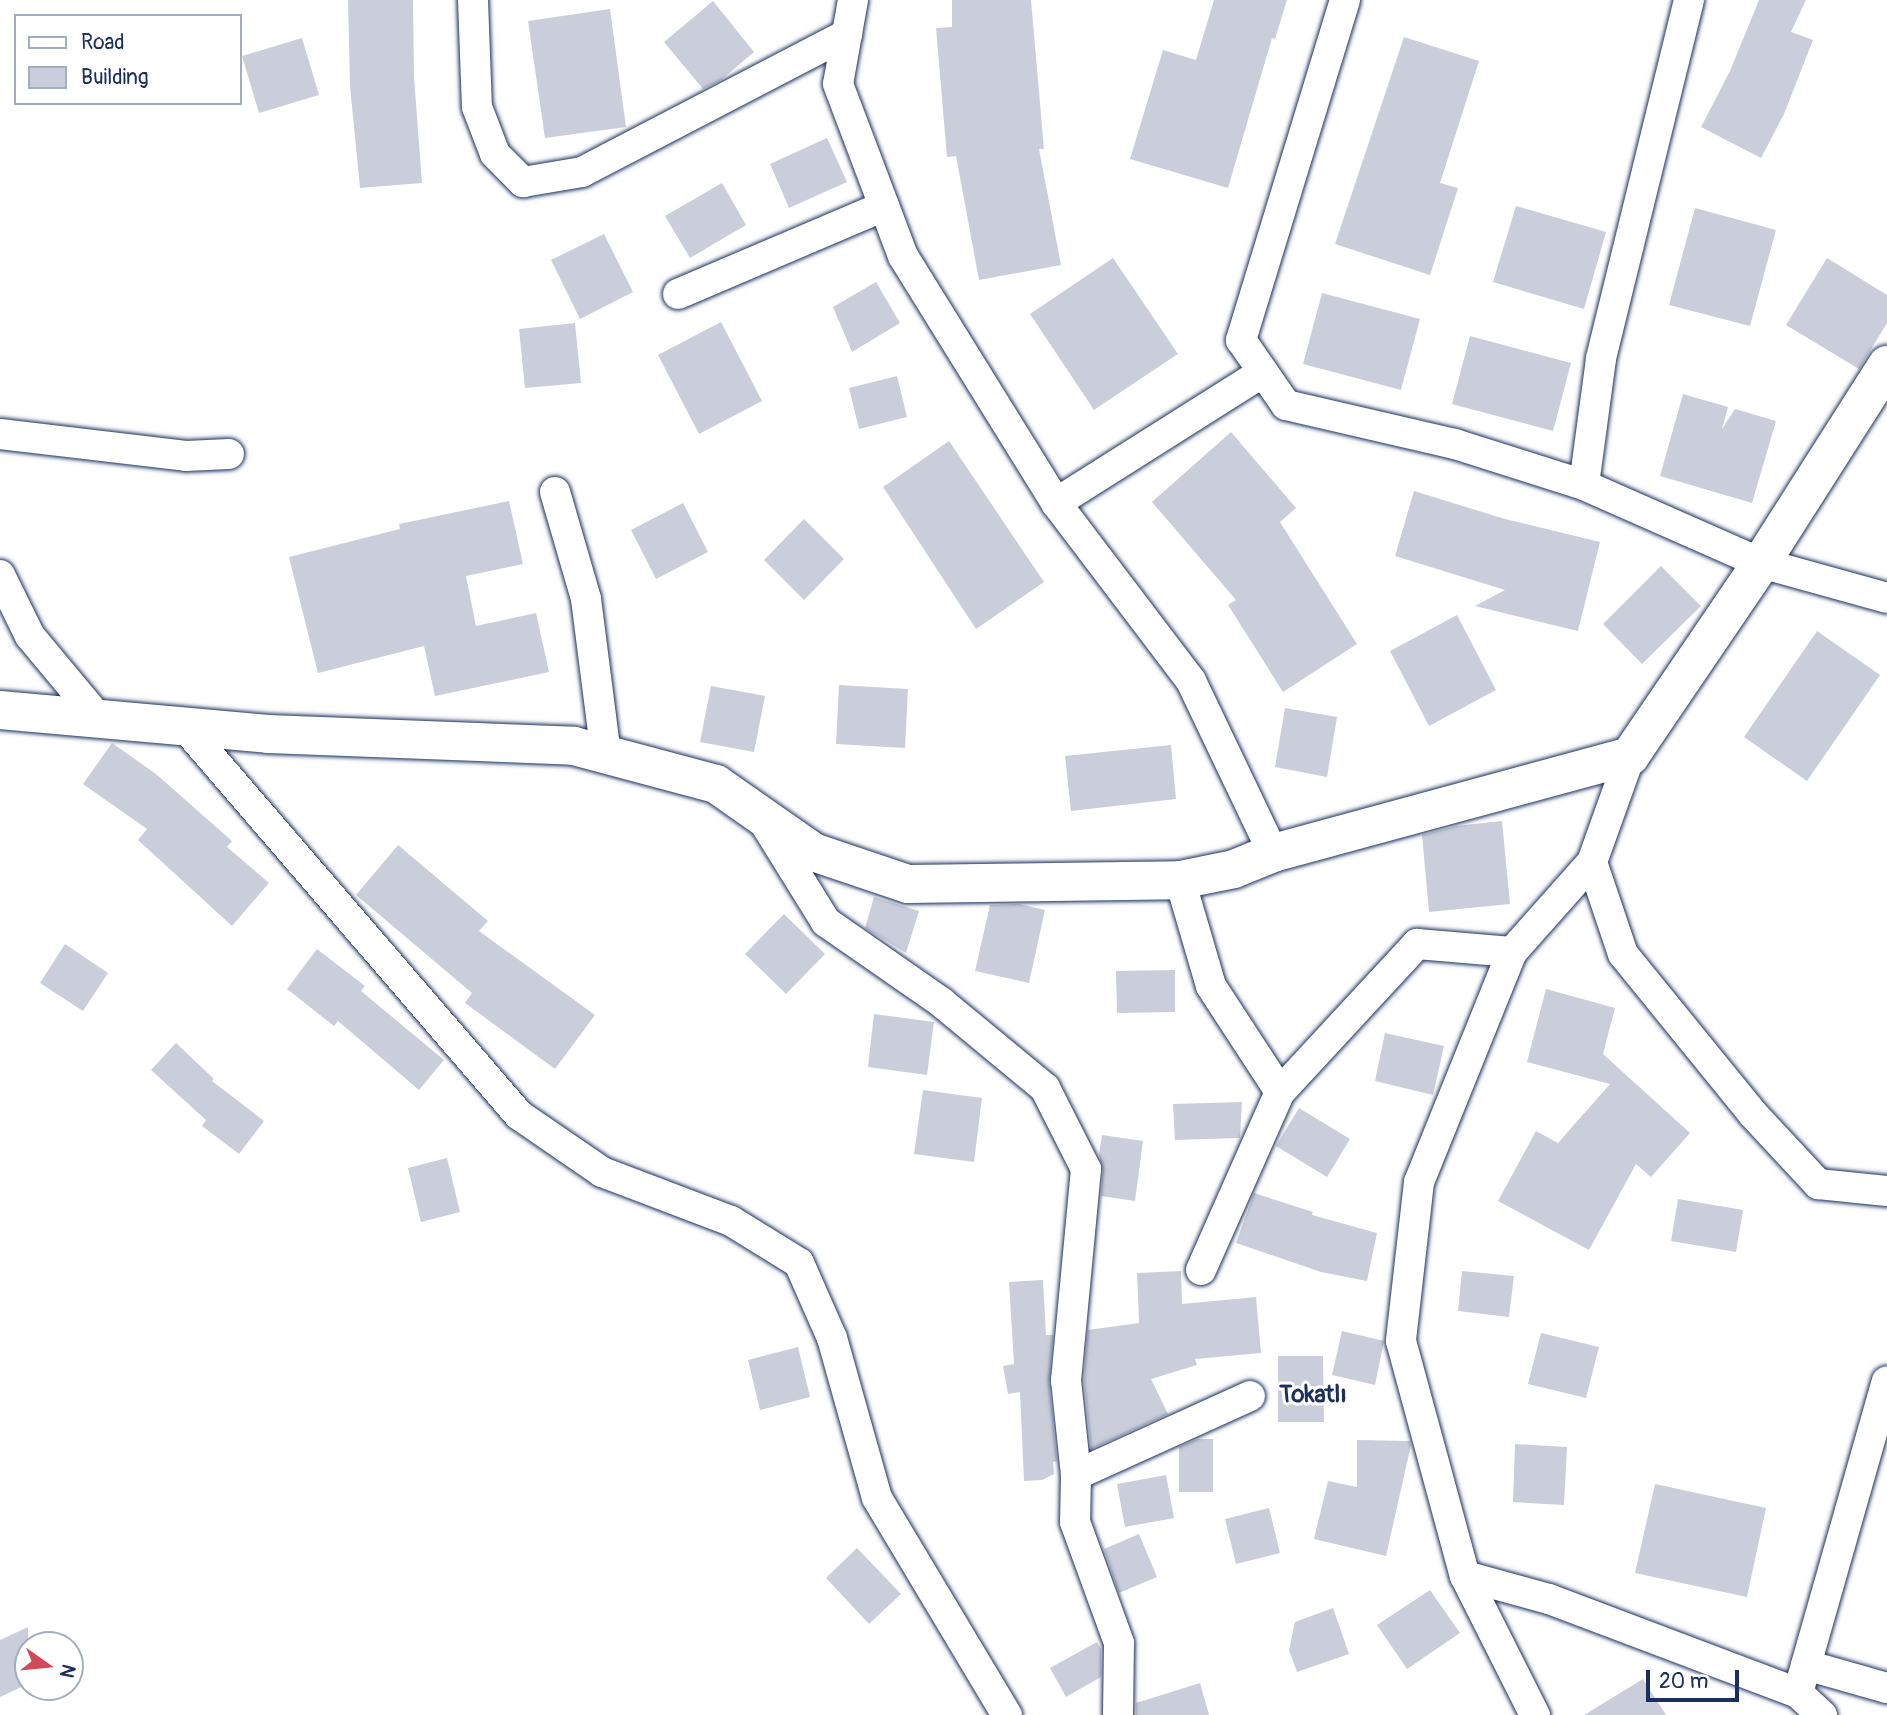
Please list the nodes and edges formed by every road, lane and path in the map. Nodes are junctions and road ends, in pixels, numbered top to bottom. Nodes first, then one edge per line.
1 (473, 0) edge
2 (853, 0) edge
3 (1345, 0) edge
4 (1689, 0) edge
5 (847, 34) junction
6 (884, 206) junction
7 (678, 294) dead end
8 (1887, 365) edge
9 (1263, 372) junction
10 (0, 434) edge
11 (229, 454) dead end
12 (1584, 485) junction
13 (555, 492) dead end
14 (1056, 502) junction
15 (1760, 563) junction
16 (0, 575) edge
17 (1887, 598) edge
18 (0, 709) edge
19 (100, 720) junction
20 (184, 726) junction
21 (606, 755) junction
22 (1630, 756) junction
23 (759, 814) junction
24 (1273, 853) junction
25 (1592, 862) junction
26 (1180, 880) junction
27 (1512, 952) junction
28 (1280, 1092) junction
29 (1887, 1191) edge
30 (1201, 1270) dead end
31 (1887, 1381) edge
32 (1250, 1396) dead end
33 (1076, 1475) junction
34 (1465, 1576) junction
35 (1802, 1679) junction
36 (1887, 1688) edge
37 (1007, 1715) edge
38 (1118, 1715) edge
39 (1535, 1715) edge
40 (1822, 1715) edge

1 - 5 street
2 - 5 street
3 - 9 street
4 - 12 street
5 - 6 street
6 - 7 street
6 - 14 street
8 - 15 street
9 - 12 street
9 - 14 street
10 - 11 street
12 - 15 street
13 - 21 street
14 - 24 street
15 - 17 street
15 - 22 street
16 - 19 street
18 - 19 street
19 - 20 street
20 - 21 street
20 - 37 street
21 - 23 street
22 - 24 street
22 - 25 street
23 - 26 street
23 - 33 street
24 - 26 street
25 - 27 street
25 - 29 street
26 - 28 street
27 - 28 street
27 - 34 street
28 - 30 street
31 - 35 street
32 - 33 street
33 - 38 street
34 - 35 street
34 - 39 street
35 - 36 street
35 - 40 street

